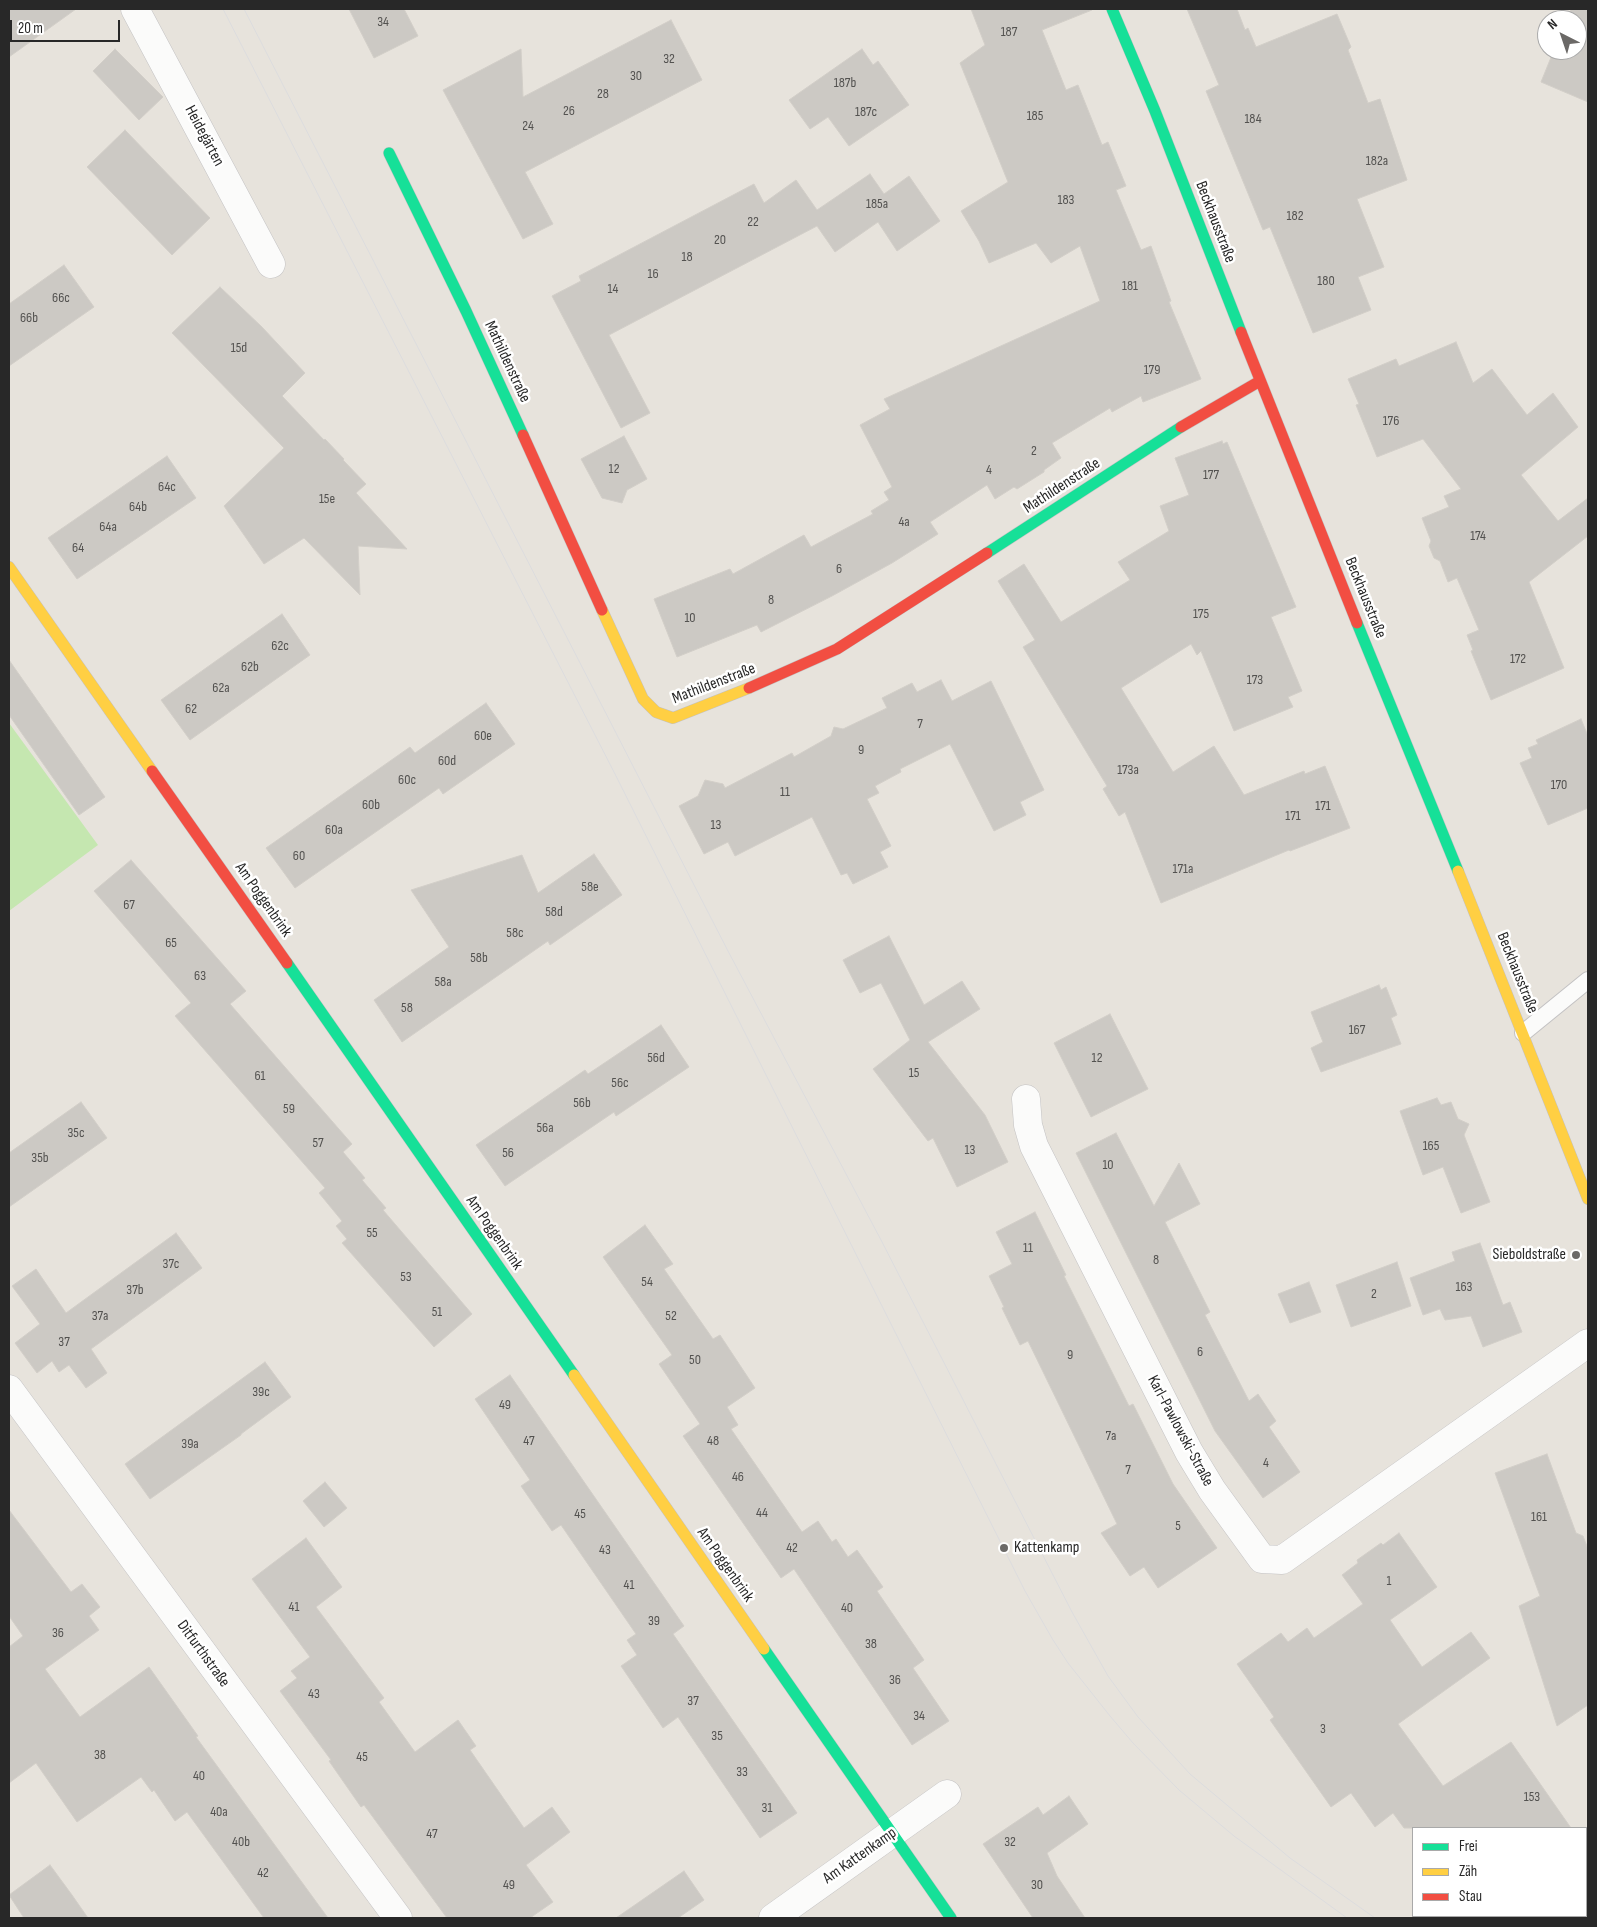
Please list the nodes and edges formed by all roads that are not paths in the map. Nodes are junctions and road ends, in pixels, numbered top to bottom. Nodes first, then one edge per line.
1 (136, 9) edge
2 (1112, 9) edge
3 (389, 153) dead end
4 (271, 264) dead end
5 (1260, 381) junction
6 (9, 567) edge
7 (1588, 980) edge
8 (1523, 1033) junction
9 (1026, 1099) dead end
10 (1588, 1199) edge
11 (1588, 1343) edge
12 (9, 1389) edge
13 (947, 1794) dead end
14 (891, 1834) junction
15 (398, 1918) edge
16 (773, 1918) edge
17 (951, 1918) edge

1 - 4 street, Heidegärten
2 - 5 street, Beckhausstraße
3 - 5 street, Mathildenstraße
5 - 8 street, Beckhausstraße
6 - 14 street, Am Poggenbrink
7 - 8 lane
8 - 10 street, Beckhausstraße
9 - 11 street, Karl-Pawlowski-Straße
12 - 15 street, Ditfurthstraße
13 - 14 street, Am Kattenkamp
14 - 16 street, Am Kattenkamp
14 - 17 street, Am Poggenbrink

